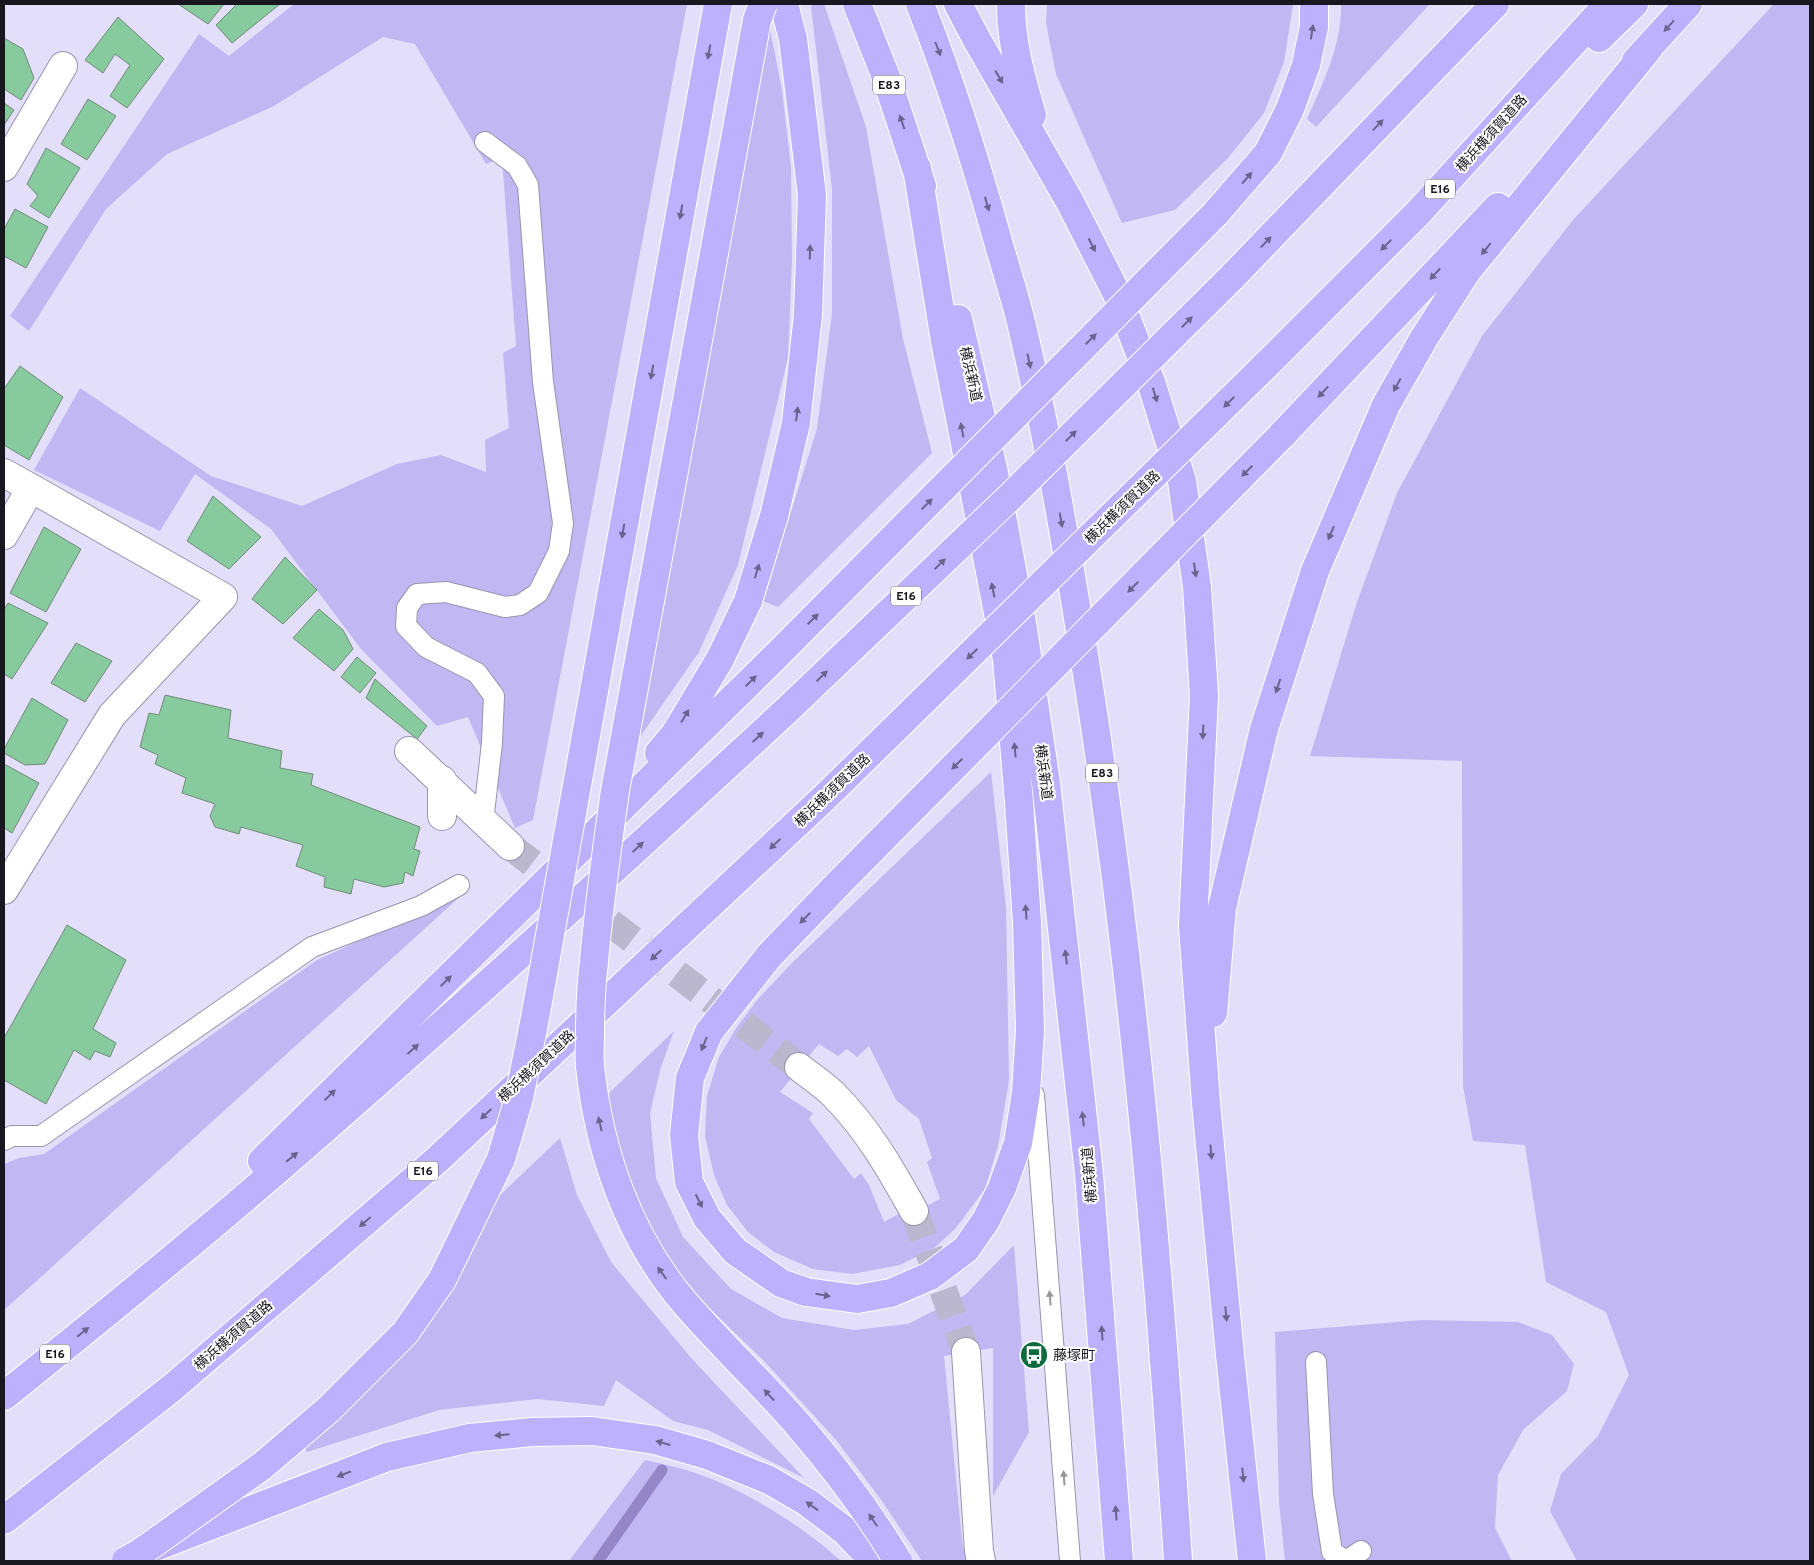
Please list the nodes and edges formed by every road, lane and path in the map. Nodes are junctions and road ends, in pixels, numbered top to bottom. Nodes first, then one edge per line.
1 (718, 4) edge
2 (763, 4) edge
3 (784, 4) edge
4 (857, 4) edge
5 (920, 4) edge
6 (958, 4) edge
7 (1011, 4) edge
8 (1314, 4) edge
9 (1495, 4) edge
10 (1608, 4) edge
11 (1634, 4) edge
12 (1688, 4) edge
13 (1649, 48) junction
14 (62, 66) dead end
15 (485, 142) dead end
16 (4, 166) edge
17 (917, 168) junction
18 (1070, 202) junction
19 (1418, 213) junction
20 (4, 473) edge
21 (31, 488) junction
22 (4, 535) edge
23 (409, 750) dead end
24 (442, 780) junction
25 (442, 816) dead end
26 (483, 822) junction
27 (592, 838) junction
28 (510, 846) tunnel mouth
29 (459, 885) dead end
30 (4, 890) edge
31 (1030, 1031) junction
32 (799, 1067) tunnel mouth
33 (1206, 1103) junction
34 (4, 1140) edge
35 (914, 1211) tunnel mouth
36 (107, 1312) junction
37 (966, 1352) tunnel mouth
38 (1316, 1362) dead end
39 (4, 1396) edge
40 (4, 1520) edge
41 (1361, 1551) dead end
42 (133, 1557) edge
43 (874, 1561) edge
44 (898, 1561) edge
45 (981, 1561) edge
46 (1070, 1561) edge
47 (1119, 1561) edge
48 (1178, 1561) edge
49 (1252, 1561) edge

1 -> 42 highway, bridge
44 -> 2 highway, bridge
27 -> 3 highway
17 -> 4 highway, 横浜新道 / E83
5 -> 48 highway, E83
6 -> 18 highway
7 - 18 highway
27 -> 8 highway, bridge
36 -> 9 highway, E16, bridge
10 - 19 highway, 横浜横須賀道路 / E16
11 - 19 highway
12 -> 13 highway
13 -> 31 highway, bridge
13 -> 33 highway
14 - 16 street
15 - 26 lane
31 -> 17 highway
47 -> 17 highway, 横浜新道 / E83
18 -> 33 highway
19 -> 40 highway, 横浜横須賀道路 / E16, bridge
20 - 21 street
21 - 22 street
21 - 30 street
23 - 24 street
24 - 25 street
24 - 26 street
26 - 28 street
36 -> 27 highway
29 - 34 lane
46 -> 31 lane
32 - 35 street
33 -> 49 highway
39 -> 36 highway, E16
37 - 45 street
38 - 41 lane
43 -> 42 highway, bridge

